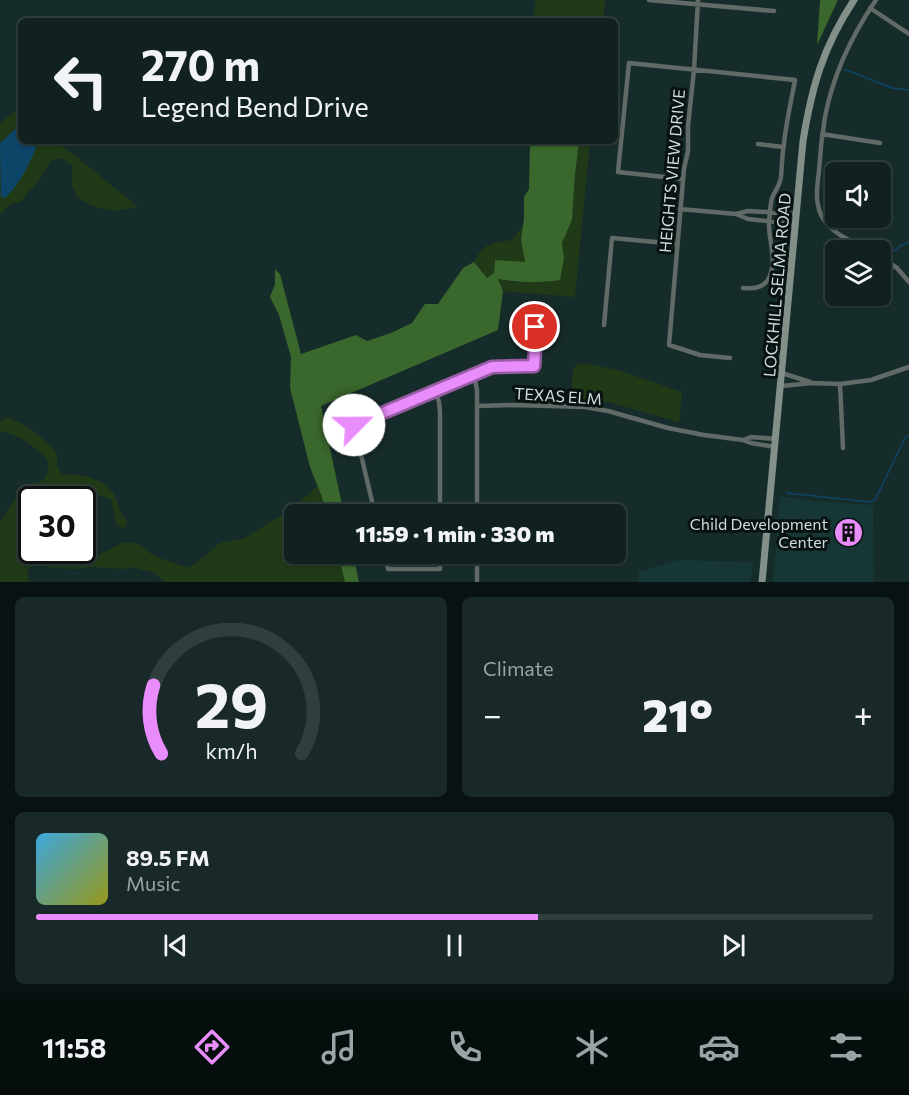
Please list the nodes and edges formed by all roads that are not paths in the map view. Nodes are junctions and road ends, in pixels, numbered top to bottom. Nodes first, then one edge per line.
1 (648, 0) edge
2 (854, 0) edge
3 (876, 0) edge
4 (698, 2) edge
5 (870, 8) junction
6 (774, 11) dead end
7 (909, 34) edge
8 (694, 70) junction
9 (822, 134) junction
10 (879, 143) dead end
11 (758, 144) dead end
12 (783, 147) junction
13 (683, 179) junction
14 (680, 208) junction
15 (770, 213) junction
16 (736, 214) junction
17 (797, 214) junction
18 (769, 221) junction
19 (796, 224) junction
20 (849, 240) edge
21 (677, 244) junction
22 (891, 264) edge
23 (909, 282) edge
24 (743, 288) dead end
25 (604, 325) dead end
26 (535, 327) dead end
27 (730, 358) dead end
28 (909, 367) edge
29 (782, 373) junction
30 (474, 375) junction
31 (812, 383) junction
32 (840, 384) junction
33 (781, 386) junction
34 (435, 390) junction
35 (477, 406) junction
36 (775, 443) junction
37 (843, 448) dead end
38 (373, 504) edge
39 (440, 504) edge
40 (477, 504) edge
41 (387, 564) edge
42 (440, 564) edge
43 (477, 564) edge
44 (477, 582) edge
45 (762, 582) edge

1 - 4 street
2 - 17 main road, LOCKHILL SELMA ROAD
3 - 5 street
4 - 6 street
4 - 8 street, HEIGHTS VIEW DRIVE
5 - 7 street
5 - 9 street
8 - 12 street
8 - 13 street, HEIGHTS VIEW DRIVE
8 - 13 street
9 - 10 street
9 - 20 street
11 - 12 street
12 - 15 street
13 - 14 street, HEIGHTS VIEW DRIVE
14 - 16 street
14 - 21 street, HEIGHTS VIEW DRIVE
15 - 16 street
15 - 17 street
15 - 18 street
16 - 18 street
17 - 19 main road, LOCKHILL SELMA ROAD
18 - 19 street
18 - 24 street
19 - 29 main road, LOCKHILL SELMA ROAD
21 - 25 street
21 - 27 street, HEIGHTS VIEW DRIVE
22 - 23 street
26 - 30 street
28 - 32 street
29 - 31 street
29 - 33 main road, LOCKHILL SELMA ROAD
30 - 34 street
30 - 35 street
31 - 32 street
31 - 33 street
32 - 37 street
33 - 36 main road, LOCKHILL SELMA ROAD
34 - 38 street
34 - 39 street
35 - 36 street, TEXAS ELM
35 - 40 street
36 - 45 main road, LOCKHILL SELMA ROAD
41 - 42 street
43 - 44 street

